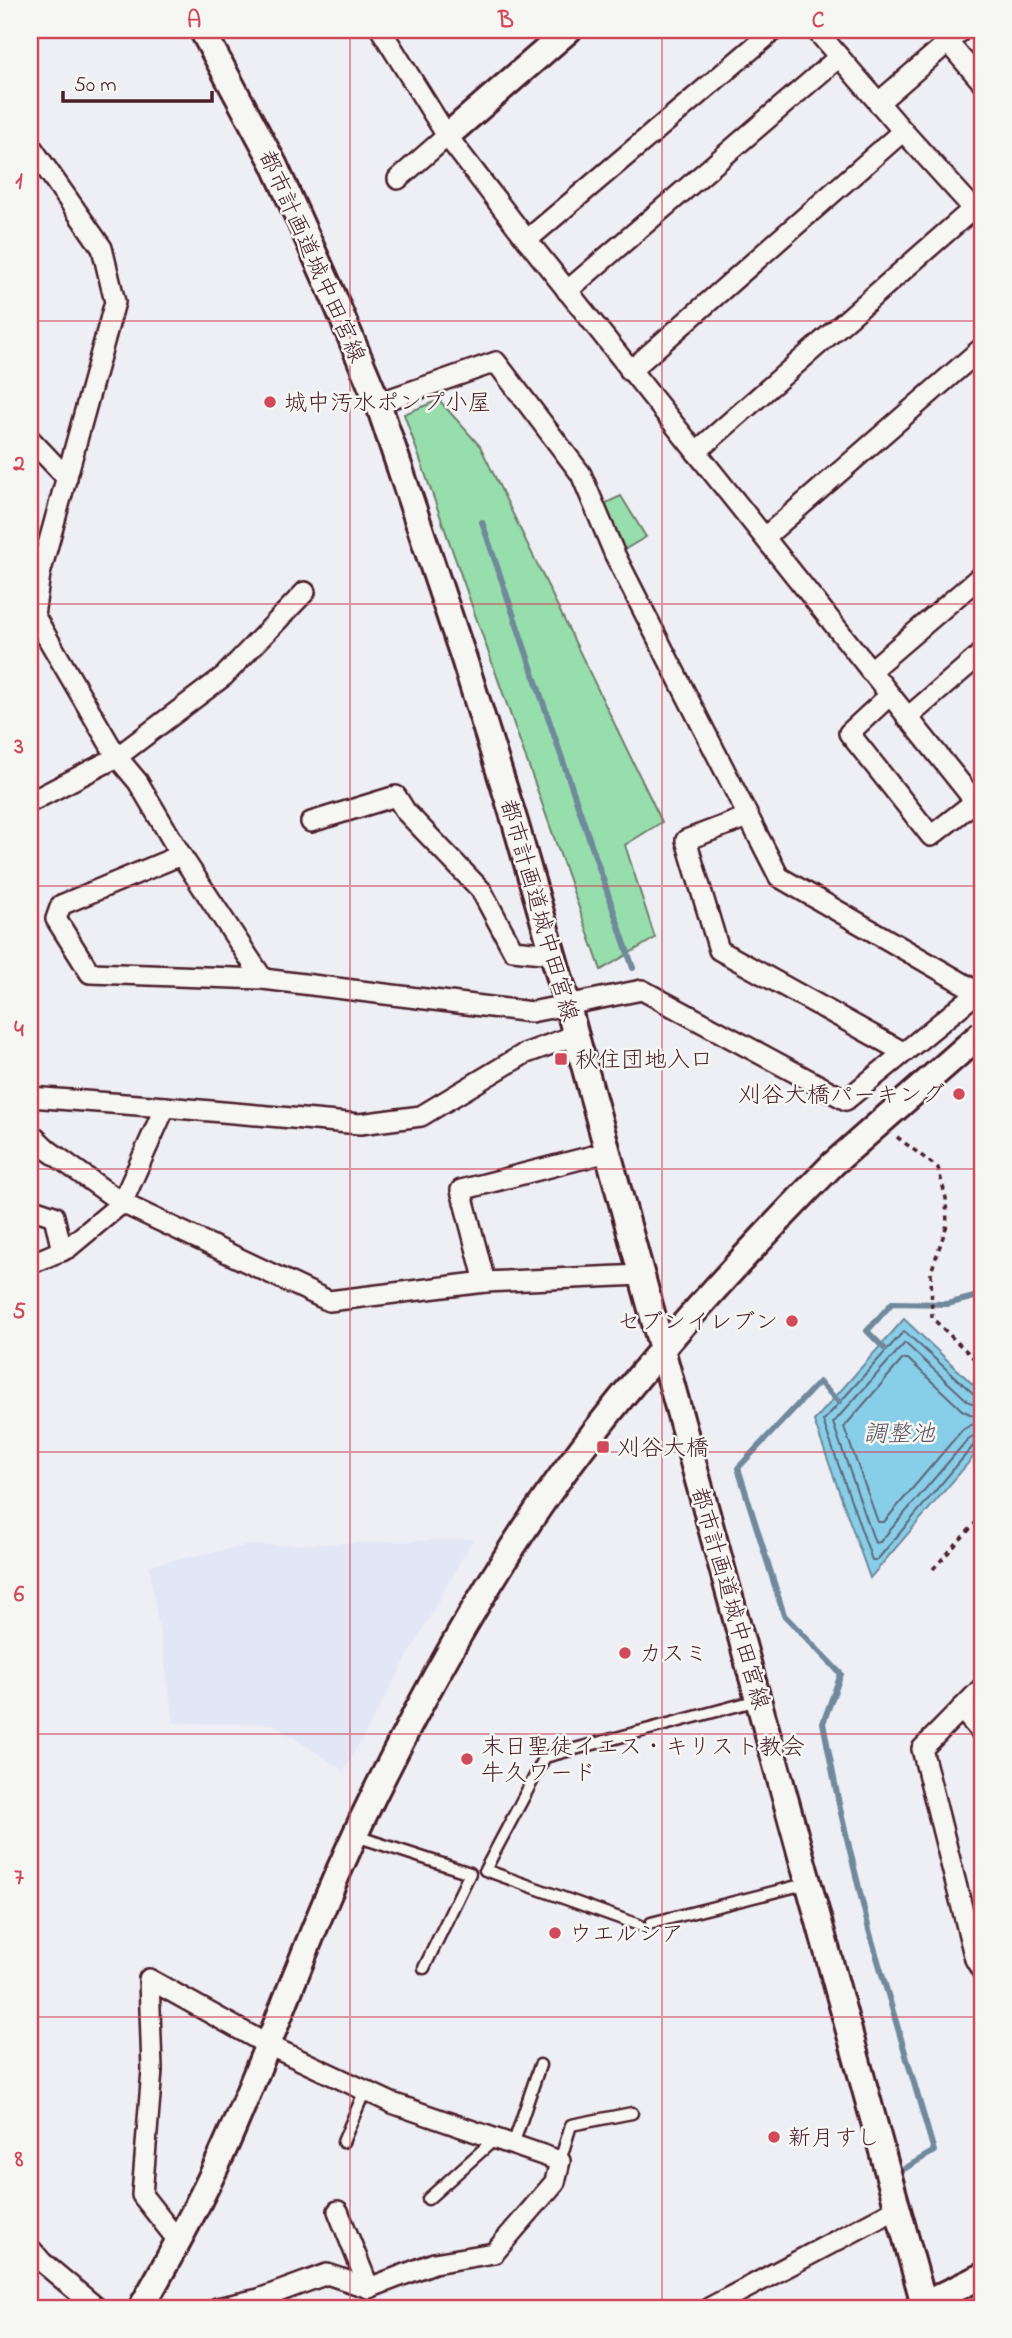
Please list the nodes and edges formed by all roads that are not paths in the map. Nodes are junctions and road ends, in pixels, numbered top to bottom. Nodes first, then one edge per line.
1 (202, 30) edge
2 (381, 30) edge
3 (569, 30) edge
4 (774, 30) edge
5 (816, 30) edge
6 (949, 34) edge
7 (839, 57) junction
8 (982, 82) edge
9 (878, 103) junction
10 (903, 131) junction
11 (447, 136) junction
12 (30, 145) edge
13 (398, 179) dead end
14 (978, 213) edge
15 (527, 240) junction
16 (567, 291) junction
17 (982, 348) edge
18 (630, 371) junction
19 (378, 403) junction
20 (30, 439) edge
21 (696, 453) junction
22 (67, 478) junction
23 (765, 537) junction
24 (982, 575) edge
25 (305, 592) dead end
26 (32, 617) edge
27 (982, 653) edge
28 (870, 671) junction
29 (890, 695) junction
30 (907, 718) junction
31 (117, 757) junction
32 (30, 802) edge
33 (980, 803) edge
34 (747, 817) junction
35 (310, 822) dead end
36 (181, 855) junction
37 (553, 954) junction
38 (264, 979) junction
39 (980, 995) edge
40 (567, 1003) junction
41 (982, 1033) edge
42 (576, 1035) junction
43 (903, 1052) junction
44 (30, 1097) edge
45 (165, 1107) junction
46 (30, 1133) edge
47 (608, 1152) junction
48 (122, 1203) junction
49 (30, 1208) edge
50 (62, 1251) junction
51 (30, 1264) edge
52 (642, 1275) junction
53 (485, 1282) junction
54 (661, 1348) junction
55 (982, 1688) edge
56 (759, 1700) junction
57 (961, 1709) junction
58 (982, 1732) edge
59 (355, 1836) junction
60 (809, 1883) junction
61 (651, 1923) dead end
62 (639, 1925) dead end
63 (980, 1961) edge
64 (424, 1968) dead end
65 (266, 2045) junction
66 (540, 2066) dead end
67 (365, 2090) junction
68 (632, 2113) dead end
69 (343, 2142) dead end
70 (504, 2142) junction
71 (560, 2161) junction
72 (428, 2199) dead end
73 (898, 2208) junction
74 (338, 2211) dead end
75 (180, 2242) junction
76 (30, 2248) edge
77 (982, 2276) edge
78 (369, 2288) junction
79 (921, 2307) edge
80 (97, 2308) edge
81 (141, 2308) edge
82 (217, 2308) edge
83 (709, 2308) edge

1 - 19 street, 都市計画道城中田宮線
2 - 11 street
3 - 11 street
4 - 15 street
5 - 7 street
6 - 8 street
6 - 9 street
7 - 9 street
7 - 16 street
9 - 10 street
10 - 14 street
10 - 18 street
11 - 13 street
11 - 15 street
12 - 22 street
14 - 21 street
15 - 16 street
16 - 18 street
17 - 23 street
18 - 21 street
19 - 34 street
19 - 37 street, 都市計画道城中田宮線
20 - 22 street
21 - 23 street
22 - 26 street
23 - 28 street
24 - 28 street
25 - 31 street
26 - 31 street
27 - 30 street
28 - 29 street
29 - 30 street
29 - 33 street
30 - 33 street
31 - 32 street
31 - 36 street
34 - 39 street
34 - 43 street
35 - 37 street
36 - 38 street
36 - 38 street
37 - 40 street, 都市計画道城中田宮線
38 - 40 street
39 - 43 street
40 - 42 street, 都市計画道城中田宮線
40 - 43 street
41 - 54 street, bridge
42 - 45 street
42 - 47 street, 都市計画道城中田宮線
44 - 45 street
45 - 48 street
46 - 48 street
47 - 52 street, 都市計画道城中田宮線
47 - 53 street
48 - 50 street
48 - 53 street
49 - 50 street
50 - 51 street
52 - 53 street
52 - 54 street, 都市計画道城中田宮線
54 - 56 street, 都市計画道城中田宮線
54 - 59 street
55 - 57 street
56 - 60 street, 都市計画道城中田宮線
56 - 62 lane
57 - 58 street
57 - 63 street
59 - 64 lane
59 - 65 street
60 - 61 lane
60 - 73 street, 都市計画道城中田宮線
65 - 67 street
65 - 75 street
65 - 75 street
66 - 70 lane
67 - 69 lane
67 - 70 street
68 - 71 lane
70 - 71 street
70 - 72 lane
71 - 78 street
73 - 79 street, 都市計画道城中田宮線
73 - 83 street
74 - 78 street
75 - 81 street
76 - 80 street
77 - 79 street
78 - 82 street

